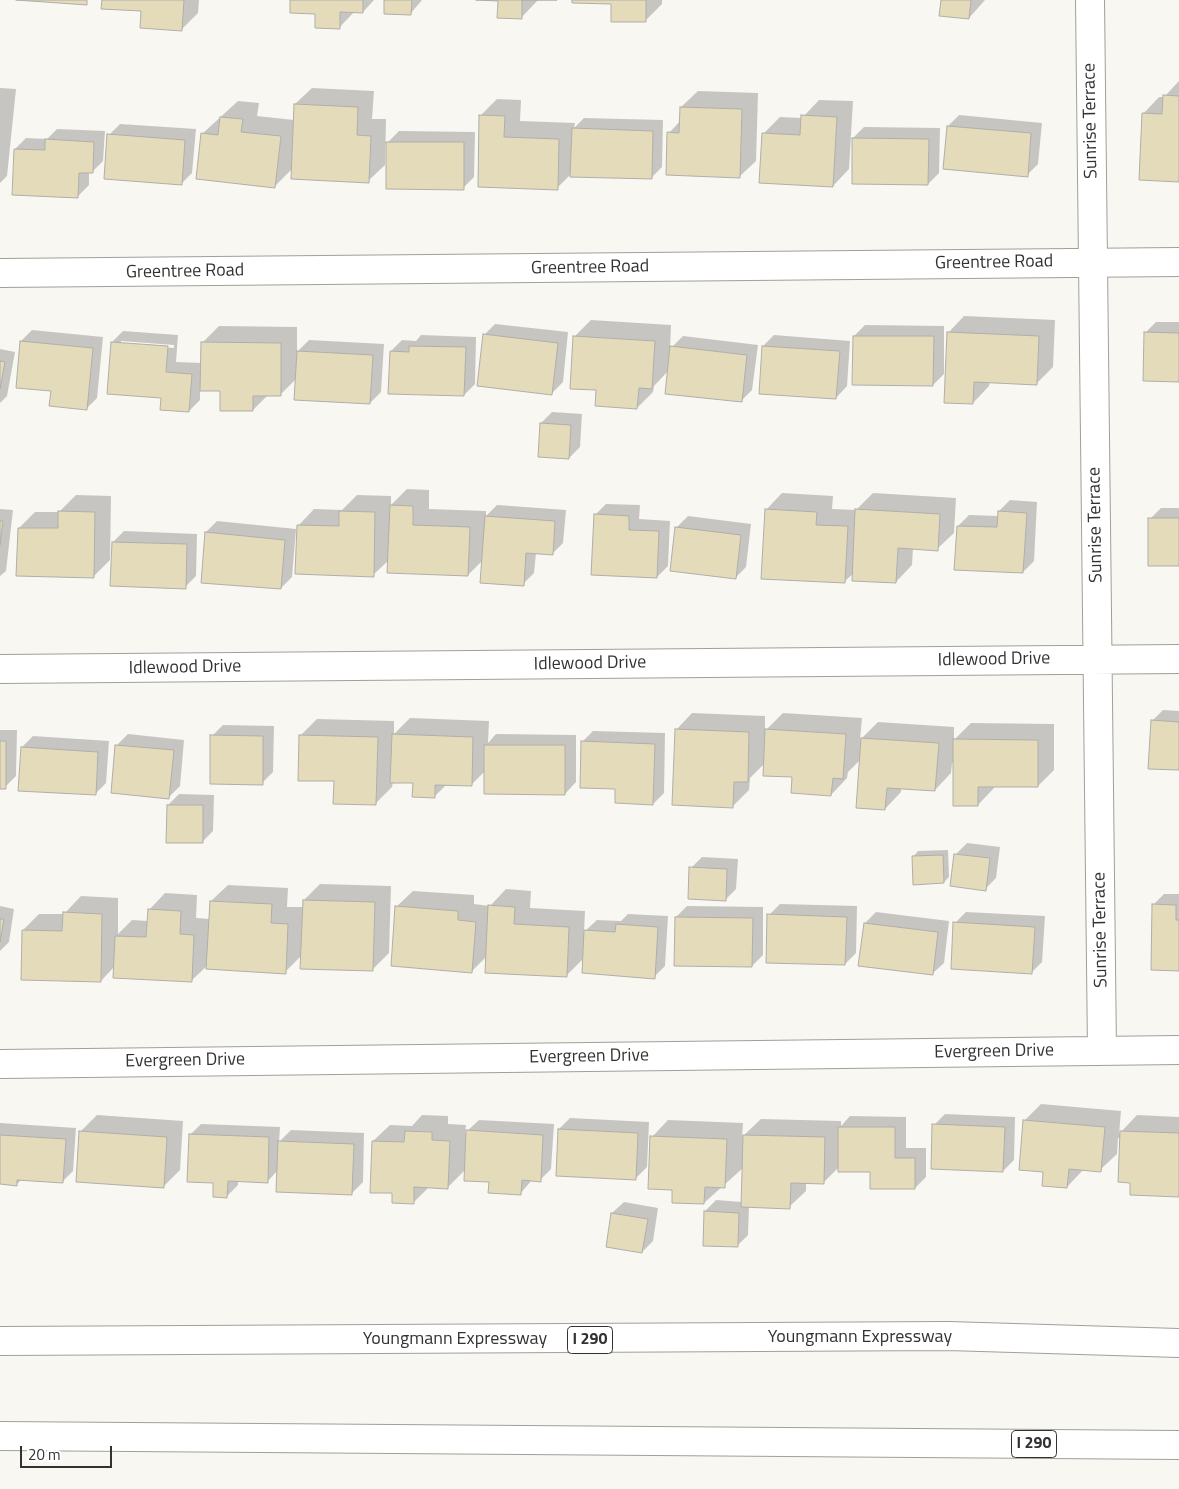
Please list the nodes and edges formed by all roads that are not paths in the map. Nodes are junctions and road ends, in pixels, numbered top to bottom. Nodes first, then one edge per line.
1 (1090, 0) edge
2 (1093, 262) junction
3 (1179, 262) edge
4 (0, 273) edge
5 (1179, 659) edge
6 (1098, 660) junction
7 (0, 669) edge
8 (1179, 1050) edge
9 (1102, 1051) junction
10 (0, 1064) edge
11 (0, 1342) edge
12 (1179, 1343) edge
13 (0, 1436) edge
14 (1179, 1445) edge

1 - 2 main road, Sunrise Terrace
2 - 3 main road, Greentree Road
2 - 4 main road, Greentree Road
2 - 6 main road, Sunrise Terrace
5 - 6 main road, Idlewood Drive
6 - 7 main road, Idlewood Drive
6 - 9 main road, Sunrise Terrace
8 - 9 main road, Evergreen Drive
9 - 10 main road, Evergreen Drive
11 - 12 main road, Youngmann Expressway / I 290
13 - 14 main road, I 290

